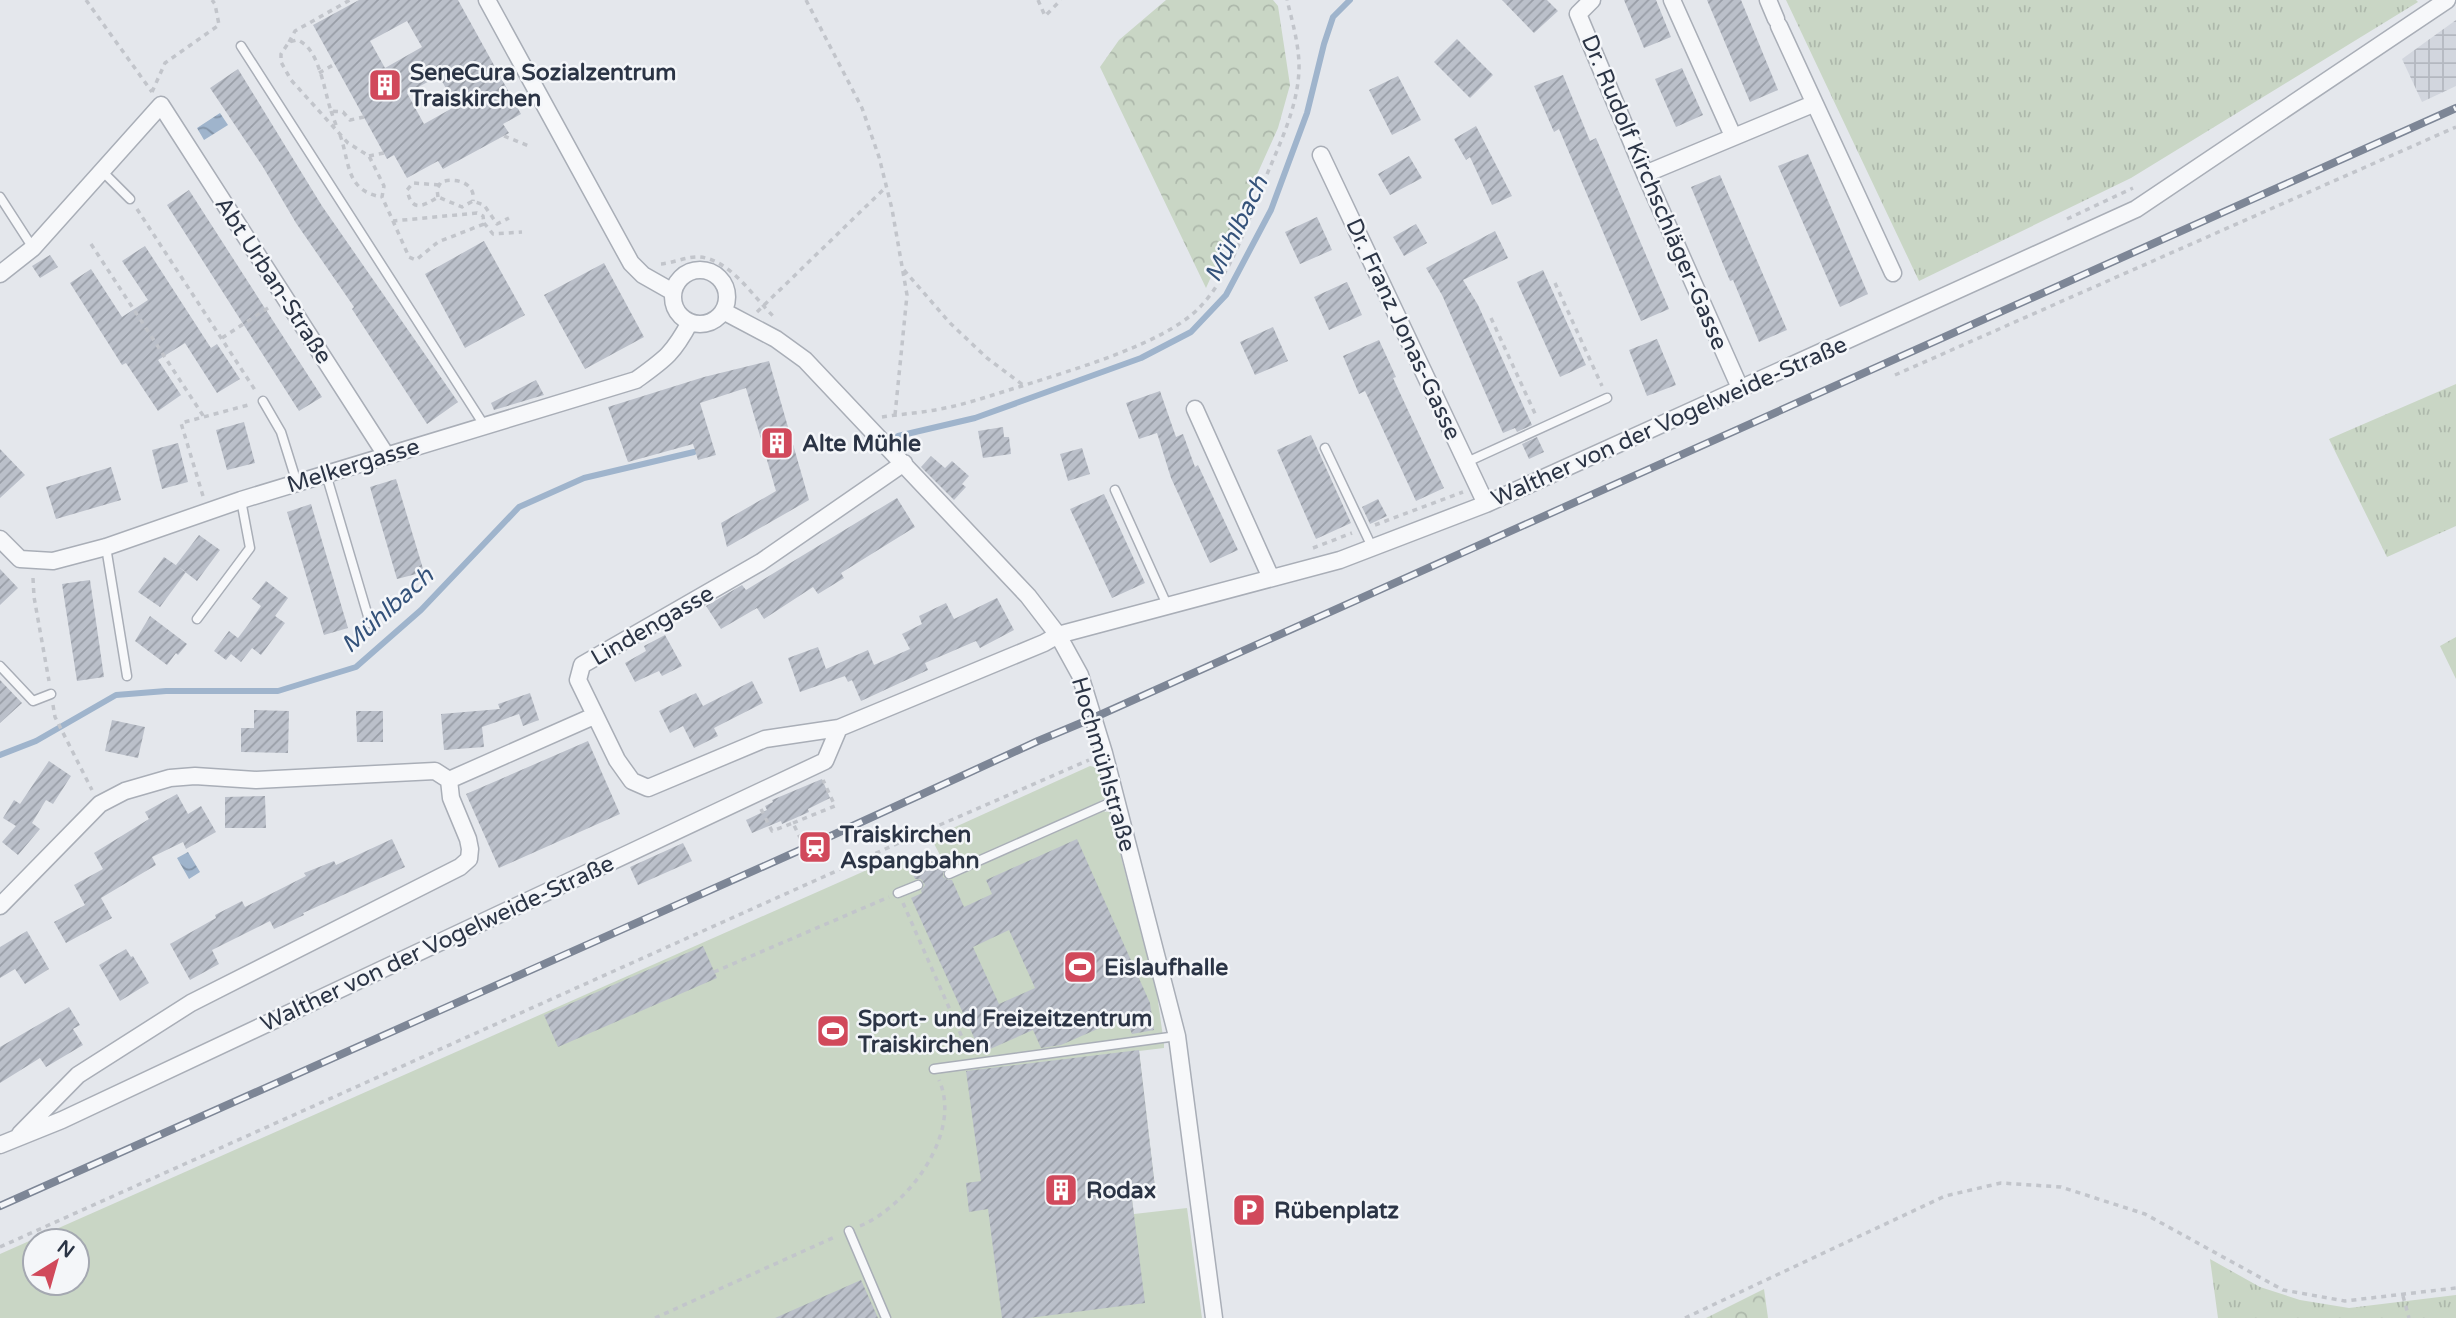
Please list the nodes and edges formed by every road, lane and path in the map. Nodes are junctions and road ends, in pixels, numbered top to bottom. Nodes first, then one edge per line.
1 (86, 0) edge
2 (212, 0) edge
3 (350, 0) edge
4 (487, 0) edge
5 (806, 0) edge
6 (1038, 0) edge
7 (1062, 0) edge
8 (1287, 0) edge
9 (1592, 0) edge
10 (1672, 0) edge
11 (1768, 0) edge
12 (2446, 0) edge
13 (289, 42) junction
14 (242, 46) dead end
15 (335, 64) dead end
16 (319, 72) junction
17 (157, 98) junction
18 (1813, 104) junction
19 (331, 111) junction
20 (364, 117) dead end
21 (2456, 127) edge
22 (339, 133) junction
23 (504, 136) dead end
24 (1733, 136) junction
25 (529, 146) dead end
26 (384, 153) dead end
27 (1321, 155) dead end
28 (369, 156) junction
29 (102, 171) junction
30 (1645, 174) junction
31 (439, 186) junction
32 (886, 187) junction
33 (2136, 187) dead end
34 (0, 197) edge
35 (382, 197) junction
36 (438, 197) junction
37 (130, 199) joint
38 (473, 201) junction
39 (509, 218) dead end
40 (393, 221) junction
41 (2061, 222) dead end
42 (484, 223) junction
43 (522, 232) dead end
44 (90, 244) dead end
45 (33, 248) junction
46 (902, 268) junction
47 (1893, 273) dead end
48 (0, 274) edge
49 (1555, 283) dead end
50 (673, 292) junction
51 (285, 297) junction
52 (763, 306) dead end
53 (723, 311) junction
54 (1491, 318) dead end
55 (690, 322) junction
56 (221, 338) junction
57 (1895, 375) dead end
58 (1023, 385) junction
59 (1740, 388) junction
60 (1607, 398) joint
61 (263, 401) junction
62 (1195, 409) dead end
63 (895, 415) junction
64 (204, 417) junction
65 (863, 419) junction
66 (484, 425) junction
67 (1541, 427) junction
68 (1325, 448) dead end
69 (386, 455) junction
70 (1467, 462) junction
71 (904, 463) junction
72 (326, 474) junction
73 (297, 483) junction
74 (1479, 486) junction
75 (1115, 490) dead end
76 (241, 500) junction
77 (1486, 504) junction
78 (207, 512) junction
79 (1363, 529) junction
80 (0, 539) edge
81 (106, 547) junction
82 (1372, 547) junction
83 (1302, 552) dead end
84 (33, 562) junction
85 (1271, 578) junction
86 (1168, 607) junction
87 (197, 620) dead end
88 (370, 623) dead end
89 (1058, 635) junction
90 (0, 666) edge
91 (127, 676) dead end
92 (51, 694) junction
93 (594, 716) junction
94 (839, 728) junction
95 (1104, 753) junction
96 (816, 765) junction
97 (449, 780) junction
98 (754, 794) junction
99 (1116, 800) junction
100 (100, 804) junction
101 (793, 823) junction
102 (807, 852) dead end
103 (949, 874) dead end
104 (918, 885) dead end
105 (898, 893) junction
106 (0, 906) edge
107 (713, 972) dead end
108 (1177, 1036) junction
109 (974, 1065) junction
110 (933, 1069) joint
111 (16, 1138) junction
112 (0, 1145) edge
113 (849, 1231) junction
114 (0, 1247) edge
115 (2456, 1288) edge
116 (2403, 1296) junction
117 (655, 1318) edge
118 (886, 1318) edge
119 (1214, 1318) edge
120 (1685, 1318) edge
121 (2409, 1318) edge

1 - 17 path
2 - 17 path
3 - 13 path
4 - 50 street
5 - 32 path
6 - 7 path
8 - 58 path
9 - 30 street, Dr. Rudolf Kirchschläger-Gasse
10 - 24 street
11 - 18 street
12 - 59 street, Walther von der Vogelweide-Straße
13 - 16 path
13 - 22 path
14 - 66 lane
15 - 16 path
16 - 19 path
17 - 29 street
17 - 51 street, Abt Urban-Straße
18 - 24 street
18 - 47 street
19 - 20 path
19 - 22 path
21 - 57 path
22 - 28 path
22 - 35 path
23 - 25 path
24 - 30 street
26 - 28 path
27 - 70 street, Dr. Franz Jonas-Gasse
28 - 35 path
29 - 37 lane
29 - 45 street
30 - 59 street, Dr. Rudolf Kirchschläger-Gasse
31 - 36 path
31 - 36 path
31 - 38 path
32 - 46 path
32 - 52 path
33 - 41 path
34 - 45 lane
35 - 40 path
36 - 38 path
37 - 56 path
38 - 39 path
40 - 42 path
40 - 42 path
42 - 43 path
44 - 64 path
45 - 48 street
46 - 58 path
46 - 63 path
49 - 60 path
50 - 53 street
50 - 55 street
51 - 56 path
51 - 69 street, Abt Urban-Straße
53 - 55 street
53 - 65 street, Hochmühlstraße
54 - 67 path
55 - 66 street, Melkergasse
56 - 61 path
58 - 63 path
59 - 77 street, Walther von der Vogelweide-Straße
60 - 67 lane
61 - 64 path
61 - 73 lane
62 - 85 street
63 - 65 path
64 - 78 path
65 - 71 street, Hochmühlstraße
66 - 69 street, Melkergasse
67 - 70 lane
68 - 79 lane
69 - 72 street, Melkergasse
70 - 74 street, Dr. Franz Jonas-Gasse
71 - 89 street, Hochmühlstraße
71 - 93 street, Lindengasse
72 - 73 street, Melkergasse
72 - 88 lane
73 - 76 street, Melkergasse
74 - 77 street, Dr. Franz Jonas-Gasse
74 - 79 path
75 - 86 lane
76 - 78 street, Melkergasse
76 - 87 lane
77 - 82 street, Walther von der Vogelweide-Straße
78 - 81 street, Melkergasse
79 - 82 lane
79 - 83 path
80 - 84 street
81 - 84 street, Melkergasse
81 - 91 lane
82 - 85 street, Walther von der Vogelweide-Straße
84 - 92 path
85 - 86 street, Walther von der Vogelweide-Straße
86 - 89 street, Walther von der Vogelweide-Straße
89 - 94 street, Walther von der Vogelweide-Straße
89 - 95 street, Hochmühlstraße
90 - 92 lane
92 - 100 path
93 - 94 street, Walther von der Vogelweide-Straße
93 - 97 street
94 - 96 street
95 - 99 street, Hochmühlstraße
95 - 114 path
96 - 98 street, Walther von der Vogelweide-Straße
96 - 101 path
97 - 100 street
97 - 111 street, Walther von der Vogelweide-Straße
98 - 101 path
98 - 111 street, Walther von der Vogelweide-Straße
99 - 103 lane
99 - 108 street, Hochmühlstraße
100 - 106 street
101 - 102 path
104 - 105 lane
105 - 107 path
105 - 109 path
108 - 109 lane
108 - 119 street, Hochmühlstraße
109 - 110 lane
110 - 113 path
111 - 112 street, Walther von der Vogelweide-Straße
113 - 117 path
113 - 118 lane
115 - 116 path
116 - 120 path
116 - 121 path

